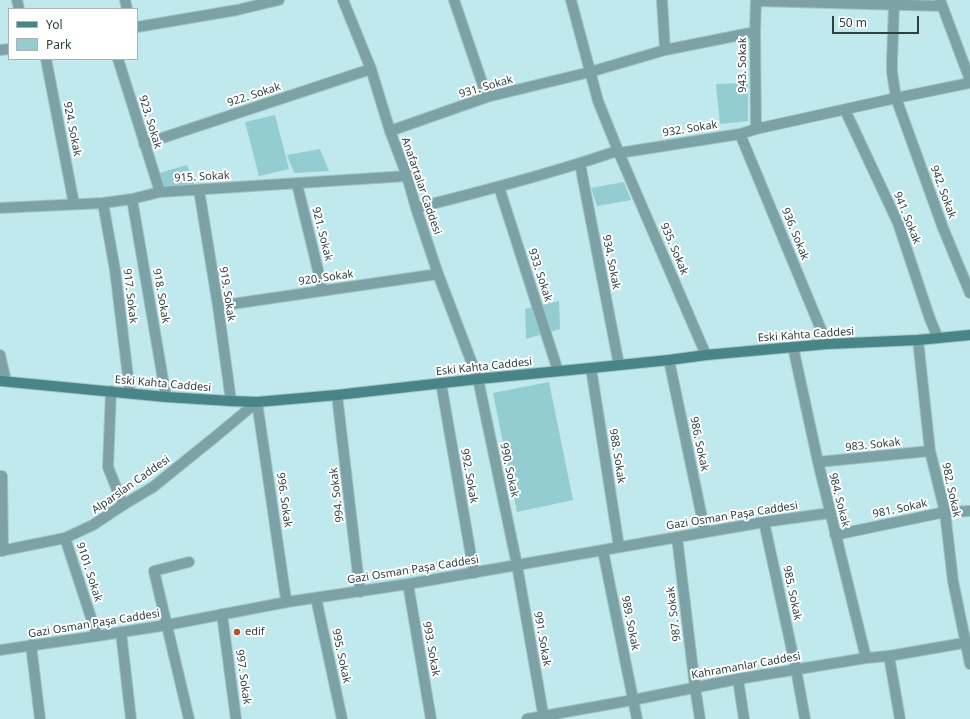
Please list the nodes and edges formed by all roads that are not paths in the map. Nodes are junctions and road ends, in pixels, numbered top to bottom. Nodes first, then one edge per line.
1 (279, 0) edge
2 (343, 0) edge
3 (454, 0) edge
4 (571, 0) edge
5 (662, 0) edge
6 (756, 0) edge
7 (941, 3) edge
8 (236, 5) edge
9 (894, 5) junction
10 (138, 27) edge
11 (755, 32) junction
12 (665, 50) junction
13 (46, 60) edge
14 (118, 60) edge
15 (371, 69) junction
16 (590, 72) junction
17 (970, 80) edge
18 (970, 84) edge
19 (487, 97) junction
20 (896, 98) junction
21 (845, 110) junction
22 (756, 129) junction
23 (390, 131) junction
24 (740, 134) junction
25 (144, 144) junction
26 (619, 153) junction
27 (580, 164) junction
28 (407, 176) junction
29 (297, 184) junction
30 (498, 187) junction
31 (199, 190) junction
32 (160, 192) junction
33 (132, 199) junction
34 (103, 203) junction
35 (74, 204) junction
36 (0, 208) edge
37 (416, 208) junction
38 (438, 274) junction
39 (323, 291) junction
40 (970, 293) edge
41 (218, 306) junction
42 (970, 335) edge
43 (938, 338) junction
44 (918, 340) junction
45 (827, 344) junction
46 (793, 347) junction
47 (0, 355) edge
48 (706, 355) junction
49 (669, 360) junction
50 (620, 365) junction
51 (591, 368) junction
52 (558, 371) junction
53 (478, 379) junction
54 (3, 381) edge
55 (441, 383) junction
56 (111, 392) junction
57 (130, 393) junction
58 (337, 395) junction
59 (166, 398) junction
60 (231, 401) junction
61 (257, 402) junction
62 (930, 451) junction
63 (818, 462) junction
64 (1, 476) edge
65 (123, 505) junction
66 (970, 511) edge
67 (945, 512) junction
68 (830, 513) junction
69 (764, 522) junction
70 (705, 532) junction
71 (835, 535) junction
72 (677, 537) junction
73 (66, 538) junction
74 (620, 547) junction
75 (1, 551) edge
76 (603, 551) junction
77 (189, 562) dead end
78 (517, 565) junction
79 (474, 573) junction
80 (408, 584) junction
81 (360, 592) junction
82 (316, 598) junction
83 (287, 602) junction
84 (222, 614) junction
85 (167, 625) junction
86 (122, 632) junction
87 (97, 636) junction
88 (968, 643) edge
89 (31, 645) junction
90 (0, 650) edge
91 (889, 656) junction
92 (866, 658) junction
93 (970, 664) edge
94 (796, 670) junction
95 (738, 679) junction
96 (695, 687) junction
97 (633, 700) junction
98 (544, 718) edge
99 (40, 719) edge
100 (131, 719) edge
101 (189, 719) edge
102 (236, 719) edge
103 (342, 719) edge
104 (431, 719) edge
105 (526, 719) edge
106 (636, 719) edge
107 (700, 719) edge
108 (744, 719) edge
109 (805, 719) edge
110 (900, 719) edge

1 - 8 street
2 - 15 street, Anafartalar Caddesi
3 - 19 street
4 - 16 street
5 - 12 street
6 - 9 street
6 - 11 street, 943. Sokak
7 - 9 street
7 - 17 street
8 - 10 street
9 - 20 street, 942. Sokak
11 - 12 street, 931. Sokak
11 - 22 street, 943. Sokak
12 - 16 street, 931. Sokak
13 - 35 street, 924. Sokak
14 - 25 street, 923. Sokak
15 - 23 street, Anafartalar Caddesi
15 - 25 street, 922. Sokak
16 - 19 street, 931. Sokak
16 - 26 street, 935. Sokak
18 - 20 street, 932. Sokak
19 - 23 street, 931. Sokak
20 - 21 street, 932. Sokak
20 - 40 street, 942. Sokak
21 - 22 street, 932. Sokak
21 - 43 street, 941. Sokak
22 - 24 street, 932. Sokak
23 - 28 street, Anafartalar Caddesi
24 - 26 street, 932. Sokak
24 - 45 street, 936. Sokak
25 - 32 street, 923. Sokak
26 - 27 street, 932. Sokak
26 - 48 street, 935. Sokak
27 - 30 street, 932. Sokak
27 - 50 street, 934. Sokak
28 - 29 street, 915. Sokak
28 - 37 street, Anafartalar Caddesi
29 - 31 street, 915. Sokak
29 - 39 street, 921. Sokak
30 - 37 street, 932. Sokak
30 - 52 street, 933. Sokak
31 - 32 street, 915. Sokak
31 - 41 street, 919. Sokak
32 - 33 street, 915. Sokak
33 - 34 street, 915. Sokak
33 - 59 street, 918. Sokak
34 - 35 street, 915. Sokak
34 - 57 street, 917. Sokak
35 - 36 street, 915. Sokak
37 - 38 street, Anafartalar Caddesi
38 - 39 street, 920. Sokak
38 - 53 street, Anafartalar Caddesi
39 - 41 street, 920. Sokak
41 - 60 street, 919. Sokak
42 - 43 main road, Eski Kahta Caddesi
43 - 44 main road, Eski Kahta Caddesi
44 - 45 main road, Eski Kahta Caddesi
44 - 62 street, 982. Sokak
45 - 46 main road, Eski Kahta Caddesi
46 - 48 main road, Eski Kahta Caddesi
46 - 63 street, 984. Sokak
47 - 54 street
48 - 49 main road, Eski Kahta Caddesi
49 - 50 main road, Eski Kahta Caddesi
49 - 70 street, 986. Sokak
50 - 51 main road, Eski Kahta Caddesi
51 - 52 main road, Eski Kahta Caddesi
51 - 74 street, 988. Sokak
52 - 53 main road, Eski Kahta Caddesi
53 - 55 main road, Eski Kahta Caddesi
53 - 78 street, 990. Sokak
54 - 56 main road, Eski Kahta Caddesi
55 - 58 main road, Eski Kahta Caddesi
55 - 79 street, 992. Sokak
56 - 57 main road, Eski Kahta Caddesi
56 - 65 street
57 - 59 main road, Eski Kahta Caddesi
58 - 61 main road, Eski Kahta Caddesi
58 - 81 street, 994. Sokak
59 - 60 main road, Eski Kahta Caddesi
60 - 61 main road, Eski Kahta Caddesi
61 - 65 street, Alparslan Caddesi
61 - 83 street, 996. Sokak
62 - 63 street, 983. Sokak
62 - 67 street, 982. Sokak
63 - 68 street, 984. Sokak
64 - 75 street
65 - 73 street, Alparslan Caddesi
66 - 67 street, 981. Sokak
67 - 71 street, 981. Sokak
67 - 88 street, 982. Sokak
68 - 69 street, Gazi Osman Paşa Caddesi
68 - 71 street, 984. Sokak
69 - 70 street, Gazi Osman Paşa Caddesi
69 - 94 street, 985. Sokak
70 - 72 street, Gazi Osman Paşa Caddesi
71 - 92 street, 984. Sokak
72 - 74 street, Gazi Osman Paşa Caddesi
72 - 96 street, 987. Sokak
73 - 75 street, Alparslan Caddesi
73 - 87 street, 9101. Sokak
74 - 76 street, Gazi Osman Paşa Caddesi
76 - 78 street, Gazi Osman Paşa Caddesi
76 - 97 street, 989. Sokak
77 - 85 street
78 - 79 street, Gazi Osman Paşa Caddesi
78 - 98 street, 991. Sokak
79 - 80 street, Gazi Osman Paşa Caddesi
80 - 81 street, Gazi Osman Paşa Caddesi
80 - 104 street, 993. Sokak
81 - 82 street, Gazi Osman Paşa Caddesi
82 - 83 street, Gazi Osman Paşa Caddesi
82 - 103 street, 995. Sokak
83 - 84 street, Gazi Osman Paşa Caddesi
84 - 85 street, Gazi Osman Paşa Caddesi
84 - 102 street, 997. Sokak
85 - 86 street, Gazi Osman Paşa Caddesi
85 - 101 street
86 - 87 street, Gazi Osman Paşa Caddesi
86 - 100 street
87 - 89 street, Gazi Osman Paşa Caddesi
88 - 91 street, Kahramanlar Caddesi
88 - 93 street, 982. Sokak
89 - 90 street, Gazi Osman Paşa Caddesi
89 - 99 street
91 - 92 street, Kahramanlar Caddesi
91 - 110 street
92 - 94 street, Kahramanlar Caddesi
94 - 95 street, Kahramanlar Caddesi
94 - 109 street, 985. Sokak
95 - 96 street, Kahramanlar Caddesi
95 - 108 street
96 - 97 street, Kahramanlar Caddesi
96 - 107 street, 987. Sokak
97 - 98 street, Kahramanlar Caddesi
97 - 106 street, 989. Sokak
98 - 105 street, Kahramanlar Caddesi

